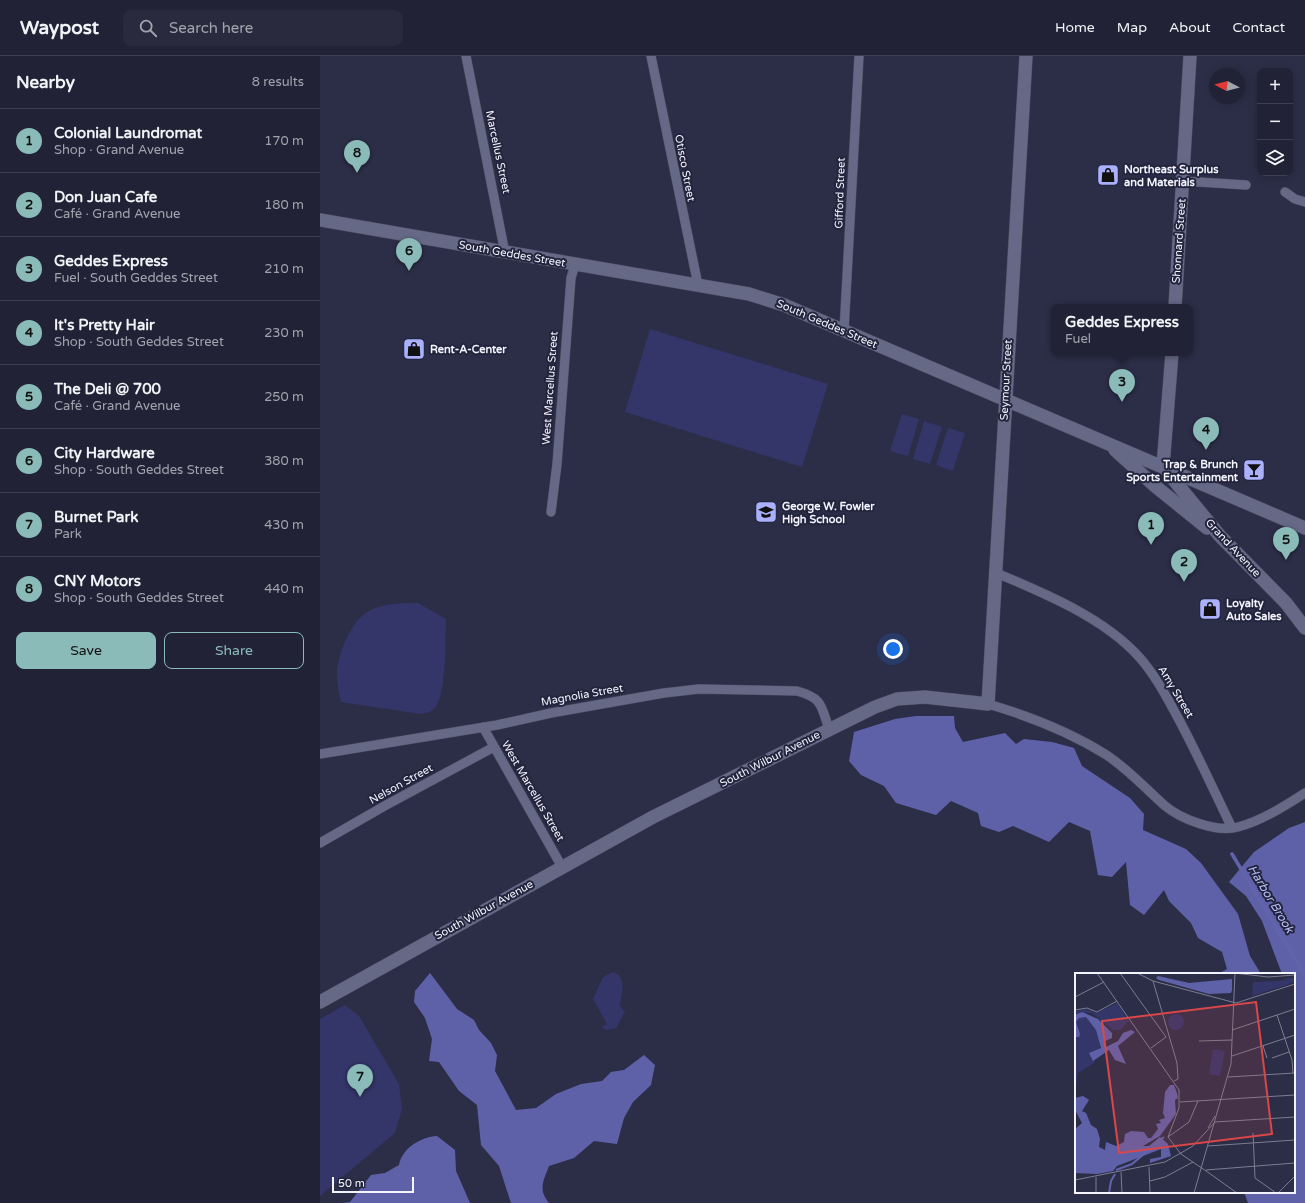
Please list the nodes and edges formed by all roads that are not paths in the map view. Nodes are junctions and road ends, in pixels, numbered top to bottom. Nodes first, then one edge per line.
1 (466, 56) edge
2 (651, 56) edge
3 (859, 56) edge
4 (1026, 56) edge
5 (1190, 56) edge
6 (1183, 181) junction
7 (1246, 185) dead end
8 (1285, 192) dead end
9 (1305, 202) edge
10 (320, 220) edge
11 (505, 253) junction
12 (575, 265) junction
13 (698, 285) junction
14 (1175, 304) edge
15 (844, 331) junction
16 (1172, 356) edge
17 (1005, 398) junction
18 (1109, 444) junction
19 (1163, 466) junction
20 (551, 512) dead end
21 (1305, 528) edge
22 (1220, 536) junction
23 (994, 572) junction
24 (1305, 628) edge
25 (988, 704) junction
26 (483, 727) junction
27 (829, 729) junction
28 (494, 747) junction
29 (320, 754) edge
30 (1305, 793) edge
31 (1232, 828) junction
32 (320, 844) edge
33 (562, 867) junction
34 (320, 1002) edge

1 - 11 street, Marcellus Street
2 - 13 street, Otisco Street
3 - 15 street, Gifford Street
4 - 17 street, Seymour Street
5 - 6 street, Shonnard Street
6 - 7 street
6 - 14 street, Shonnard Street
8 - 9 street
10 - 11 street, South Geddes Street
11 - 12 street, South Geddes Street
12 - 13 street, South Geddes Street
12 - 20 street, West Marcellus Street
13 - 15 street, South Geddes Street
15 - 17 street, South Geddes Street
16 - 19 street
17 - 18 street, South Geddes Street
17 - 23 street, Seymour Street
18 - 19 street, South Geddes Street
18 - 22 street
19 - 21 street, South Geddes Street
19 - 22 street, Grand Avenue
22 - 24 street, Grand Avenue
23 - 25 street, Seymour Street
23 - 31 street, Amy Street
25 - 27 street, South Wilbur Avenue
25 - 31 street, South Wilbur Avenue
26 - 27 street, Magnolia Street
26 - 28 street, West Marcellus Street
26 - 29 street, Magnolia Street
27 - 33 street, South Wilbur Avenue
28 - 32 street, Nelson Street
28 - 33 street, West Marcellus Street
30 - 31 street
33 - 34 street, South Wilbur Avenue

